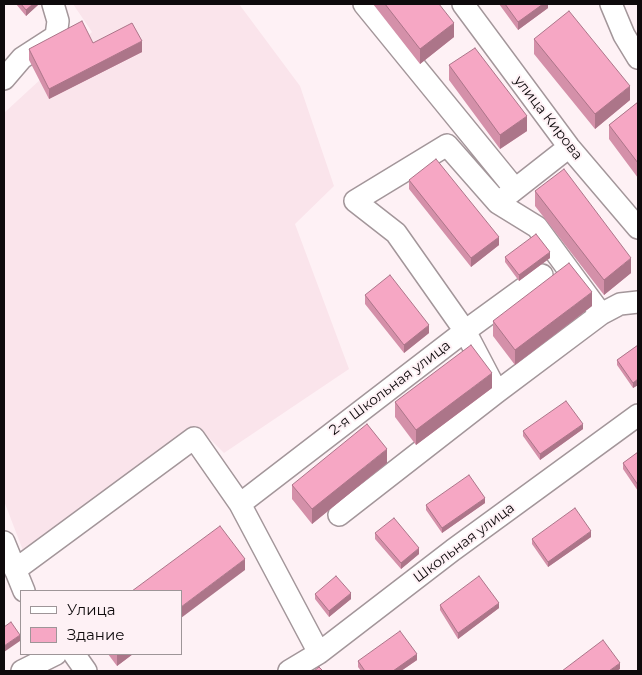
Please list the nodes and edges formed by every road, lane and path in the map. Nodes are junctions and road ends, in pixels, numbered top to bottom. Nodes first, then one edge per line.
1 (53, 4) edge
2 (364, 4) edge
3 (463, 4) edge
4 (611, 4) edge
5 (638, 58) edge
6 (4, 79) edge
7 (569, 147) junction
8 (515, 189) junction
9 (498, 203) junction
10 (638, 228) edge
11 (542, 275) dead end
12 (638, 302) edge
13 (601, 314) junction
14 (465, 331) junction
15 (496, 392) junction
16 (638, 415) edge
17 (240, 504) junction
18 (339, 515) dead end
19 (4, 542) edge
20 (9, 577) edge
21 (23, 590) edge
22 (20, 596) edge
23 (319, 653) junction
24 (54, 655) edge
25 (75, 655) edge
26 (22, 671) edge
27 (86, 671) edge
28 (289, 671) edge

1 - 6 street
2 - 8 street
3 - 7 street, улица Кирова
4 - 5 street
7 - 8 street
7 - 10 street, улица Кирова
8 - 9 street
9 - 13 street
9 - 14 street
11 - 14 street, 2-я Школьная улица
12 - 13 street
13 - 15 street
14 - 15 street
14 - 17 street, 2-я Школьная улица
15 - 18 street
16 - 23 street, Школьная улица
17 - 20 street
17 - 23 street
19 - 20 street
20 - 21 street
20 - 22 street
23 - 28 street, Школьная улица
24 - 26 street
25 - 27 street

